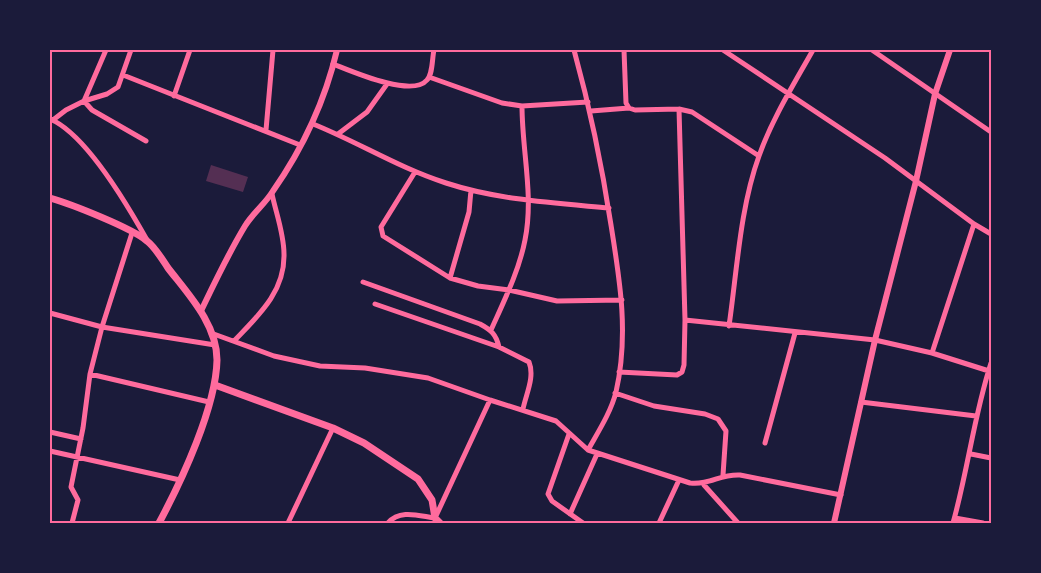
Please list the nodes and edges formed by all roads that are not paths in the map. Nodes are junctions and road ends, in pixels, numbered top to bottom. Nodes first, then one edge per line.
1 (106, 50) edge
2 (131, 50) edge
3 (190, 50) edge
4 (273, 50) edge
5 (337, 50) edge
6 (434, 50) edge
7 (574, 50) edge
8 (624, 50) edge
9 (722, 50) edge
10 (813, 50) edge
11 (872, 50) edge
12 (950, 50) edge
13 (334, 64) junction
14 (124, 75) junction
15 (429, 77) junction
16 (387, 84) junction
17 (788, 93) junction
18 (935, 94) junction
19 (174, 96) junction
20 (84, 101) junction
21 (588, 102) junction
22 (522, 106) junction
23 (629, 108) junction
24 (679, 109) junction
25 (590, 111) junction
26 (52, 119) edge
27 (313, 124) junction
28 (266, 130) junction
29 (991, 132) edge
30 (338, 134) junction
31 (146, 141) dead end
32 (300, 145) junction
33 (759, 156) junction
34 (415, 172) junction
35 (916, 181) junction
36 (471, 190) junction
37 (272, 194) junction
38 (50, 198) edge
39 (528, 200) junction
40 (608, 208) junction
41 (974, 224) junction
42 (132, 233) junction
43 (991, 234) edge
44 (147, 241) junction
45 (450, 278) junction
46 (363, 282) dead end
47 (509, 290) junction
48 (622, 300) junction
49 (375, 304) dead end
50 (201, 311) junction
51 (50, 314) edge
52 (685, 320) junction
53 (729, 326) junction
54 (102, 327) junction
55 (491, 330) junction
56 (795, 332) junction
57 (212, 333) junction
58 (875, 340) junction
59 (234, 341) junction
60 (215, 345) junction
61 (499, 347) junction
62 (932, 353) junction
63 (991, 363) edge
64 (989, 370) junction
65 (619, 372) junction
66 (90, 374) junction
67 (215, 385) junction
68 (615, 393) junction
69 (490, 400) junction
70 (209, 402) junction
71 (861, 402) junction
72 (523, 409) junction
73 (976, 416) junction
74 (333, 428) junction
75 (50, 432) edge
76 (569, 434) junction
77 (81, 439) junction
78 (765, 443) dead end
79 (50, 450) edge
80 (588, 450) junction
81 (597, 454) junction
82 (971, 454) junction
83 (78, 456) junction
84 (991, 458) edge
85 (722, 475) junction
86 (180, 480) junction
87 (679, 480) junction
88 (704, 485) junction
89 (841, 495) junction
90 (570, 514) junction
91 (954, 520) edge
92 (438, 521) edge
93 (72, 523) edge
94 (159, 523) edge
95 (288, 523) edge
96 (388, 523) edge
97 (583, 523) edge
98 (659, 523) edge
99 (738, 523) edge
100 (834, 523) edge
101 (983, 523) edge

1 - 20 street
2 - 14 street
3 - 19 street
4 - 28 street
5 - 13 street
6 - 15 street
7 - 21 street
8 - 23 street
9 - 17 street
10 - 17 street
11 - 18 street
12 - 18 street
13 - 16 street
13 - 27 street
14 - 19 street
14 - 20 street
15 - 16 street
15 - 22 street
16 - 30 street
17 - 33 street
17 - 35 street
18 - 29 street
18 - 35 street
19 - 28 street
20 - 26 street
20 - 31 street
21 - 22 street
21 - 25 street
22 - 39 street
23 - 24 street
23 - 25 street
24 - 33 street
24 - 52 street
25 - 40 street
26 - 44 street
27 - 30 street
27 - 32 street
28 - 32 street
30 - 34 street
32 - 37 street
33 - 53 street
34 - 36 street
34 - 45 street
35 - 41 street
35 - 58 street
36 - 39 street
36 - 45 street
37 - 50 street
37 - 59 street
38 - 42 main road
39 - 40 street
39 - 47 street
40 - 48 street
41 - 43 street
41 - 62 street
42 - 44 main road
42 - 54 street
44 - 50 main road
45 - 47 street
46 - 55 street
47 - 48 street
47 - 55 street
48 - 65 street
49 - 61 street
50 - 57 main road
51 - 54 street
52 - 53 street
52 - 65 street
53 - 56 street
54 - 60 street
54 - 66 street
55 - 61 street
56 - 58 street
56 - 78 street
57 - 59 street
57 - 60 main road
58 - 62 street
58 - 71 street
59 - 69 street
60 - 67 main road
61 - 72 street
62 - 64 street
63 - 64 street
64 - 73 street
65 - 68 street
66 - 70 street
66 - 77 street
67 - 70 main road
67 - 74 main road
68 - 80 street
68 - 85 street
69 - 72 street
69 - 92 street
70 - 86 main road
71 - 73 street
71 - 89 street
72 - 76 street
73 - 82 street
74 - 92 main road
74 - 95 street
75 - 77 street
76 - 80 street
76 - 90 street
77 - 83 street
79 - 83 street
80 - 81 street
81 - 87 street
81 - 90 street
82 - 84 street
82 - 91 street
83 - 86 street
83 - 93 street
85 - 88 street
85 - 89 street
86 - 94 main road
87 - 88 street
87 - 98 street
88 - 99 street
89 - 100 street
90 - 97 street
91 - 101 street
92 - 96 street

